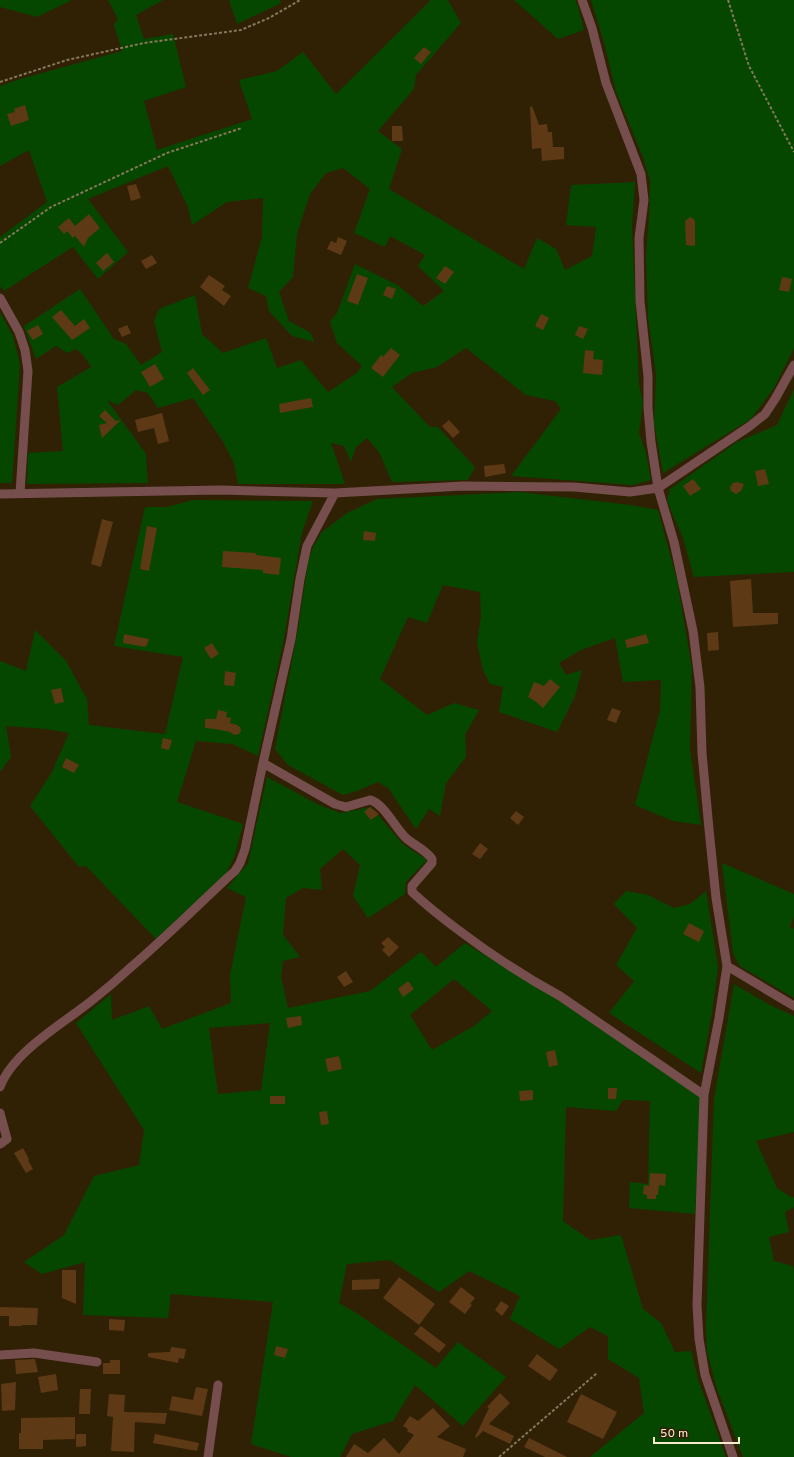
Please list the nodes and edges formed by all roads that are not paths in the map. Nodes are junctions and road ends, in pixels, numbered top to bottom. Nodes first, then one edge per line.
1 (582, 0) edge
2 (0, 298) edge
3 (794, 365) edge
4 (658, 488) junction
5 (335, 493) junction
6 (0, 494) edge
7 (20, 494) junction
8 (263, 763) junction
9 (727, 966) junction
10 (794, 1006) edge
11 (0, 1087) edge
12 (704, 1095) junction
13 (0, 1112) edge
14 (0, 1144) edge
15 (0, 1355) edge
16 (97, 1362) dead end
17 (218, 1385) dead end
18 (208, 1457) edge
19 (733, 1457) edge

1 - 4 street
2 - 7 street
3 - 4 street
4 - 5 street
4 - 9 street
5 - 7 street
5 - 8 street
6 - 7 street
8 - 11 street
8 - 12 street
9 - 10 street
9 - 12 street
12 - 19 street
13 - 14 street
15 - 16 street
17 - 18 street

